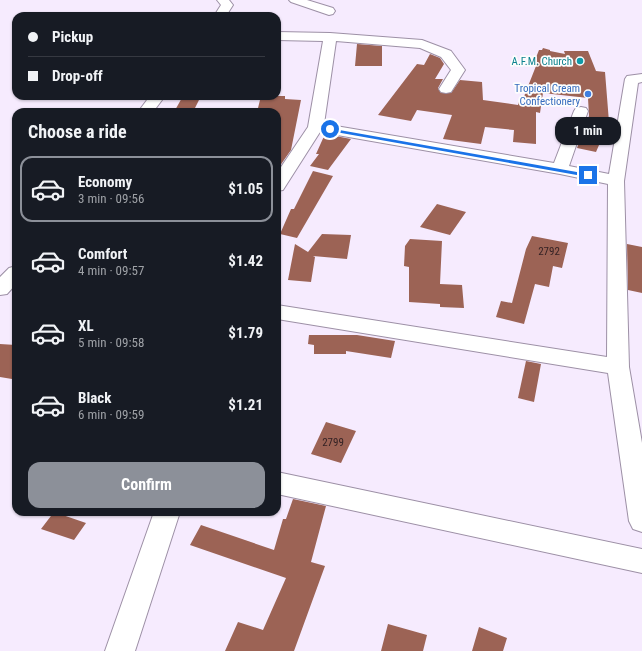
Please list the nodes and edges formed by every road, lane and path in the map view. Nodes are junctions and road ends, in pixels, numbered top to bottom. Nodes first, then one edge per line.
1 (223, 0) edge
2 (295, 0) edge
3 (329, 11) dead end
4 (223, 12) edge
5 (281, 36) edge
6 (330, 37) junction
7 (642, 78) edge
8 (446, 89) dead end
9 (155, 100) edge
10 (148, 108) edge
11 (581, 111) dead end
12 (316, 127) junction
13 (560, 169) junction
14 (281, 180) edge
15 (616, 181) junction
16 (12, 276) edge
17 (0, 288) edge
18 (281, 313) edge
19 (618, 367) junction
20 (281, 484) edge
21 (166, 516) edge
22 (642, 521) edge
23 (642, 561) edge
24 (120, 651) edge

1 - 4 street
2 - 3 street
5 - 6 street
6 - 8 street
6 - 12 street
7 - 15 street
9 - 10 street
11 - 13 street
12 - 13 street
12 - 14 street
13 - 15 street
15 - 19 street
16 - 17 street
18 - 19 street
19 - 22 street
20 - 23 street
21 - 24 street

